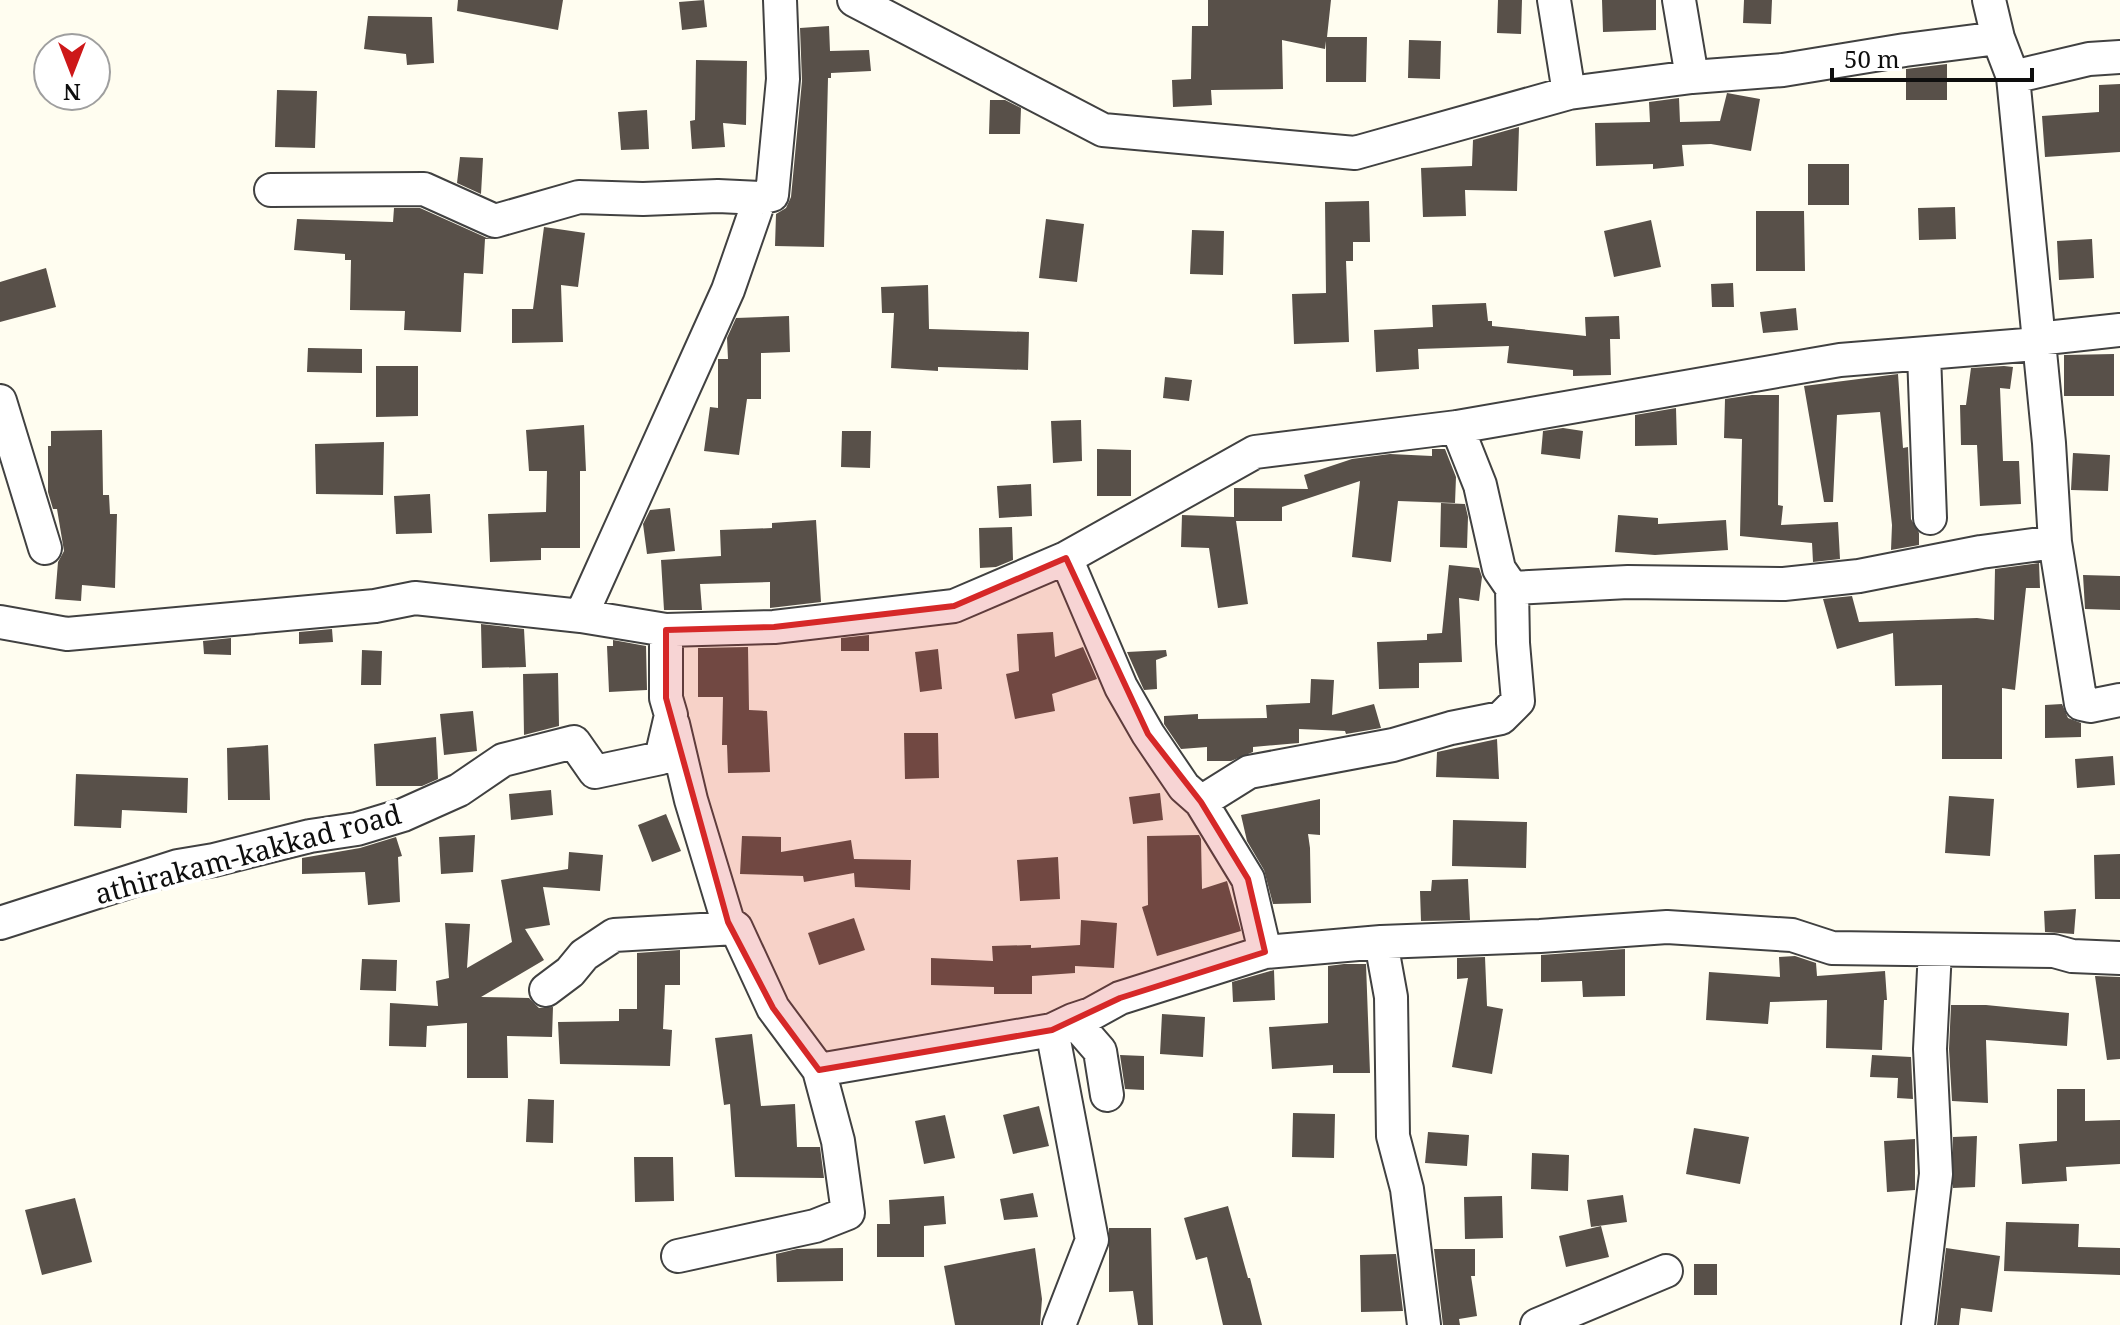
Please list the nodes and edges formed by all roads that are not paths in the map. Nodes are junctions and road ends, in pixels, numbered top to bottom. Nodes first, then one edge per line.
1 (780, 0) edge
2 (854, 0) edge
3 (1554, 0) edge
4 (1679, 0) edge
5 (1989, 0) edge
6 (1998, 38) junction
7 (2120, 57) edge
8 (1692, 77) junction
9 (2013, 77) junction
10 (1569, 93) junction
11 (271, 190) dead end
12 (760, 198) junction
13 (2120, 330) edge
14 (2037, 342) junction
15 (1924, 354) junction
16 (0, 401) edge
17 (1457, 427) junction
18 (1930, 518) dead end
19 (2055, 542) junction
20 (45, 548) dead end
21 (1066, 558) junction
22 (1512, 588) junction
23 (581, 616) junction
24 (0, 622) edge
25 (666, 630) junction
26 (2120, 700) edge
27 (671, 715) junction
28 (1201, 802) junction
29 (0, 923) edge
30 (736, 928) junction
31 (1381, 942) junction
32 (1935, 950) junction
33 (1265, 952) junction
34 (2120, 958) edge
35 (546, 990) dead end
36 (1062, 1025) junction
37 (819, 1070) junction
38 (1107, 1095) dead end
39 (678, 1256) dead end
40 (1666, 1271) dead end
41 (1059, 1325) edge
42 (1424, 1325) edge
43 (1537, 1325) edge
44 (1918, 1325) edge

1 - 12 street
2 - 10 street
3 - 10 street
4 - 8 street
5 - 6 street
6 - 8 street
6 - 9 street
7 - 9 street
8 - 10 street
9 - 14 street
11 - 12 street
12 - 23 street
13 - 14 street
14 - 15 street
14 - 19 street
15 - 17 street
15 - 18 street
16 - 20 street
17 - 21 street
17 - 22 street
19 - 22 street
19 - 26 street
21 - 25 street
21 - 28 street
22 - 28 street
23 - 24 street
23 - 25 street
25 - 27 street, athirakam-kakkad road
27 - 29 street, athirakam-kakkad road
27 - 30 street
28 - 33 street
30 - 35 street
30 - 37 street
31 - 32 street
31 - 33 street
31 - 42 street
32 - 34 street
32 - 44 street
33 - 36 street
36 - 37 street
36 - 38 street
36 - 41 street
37 - 39 street
40 - 43 street

